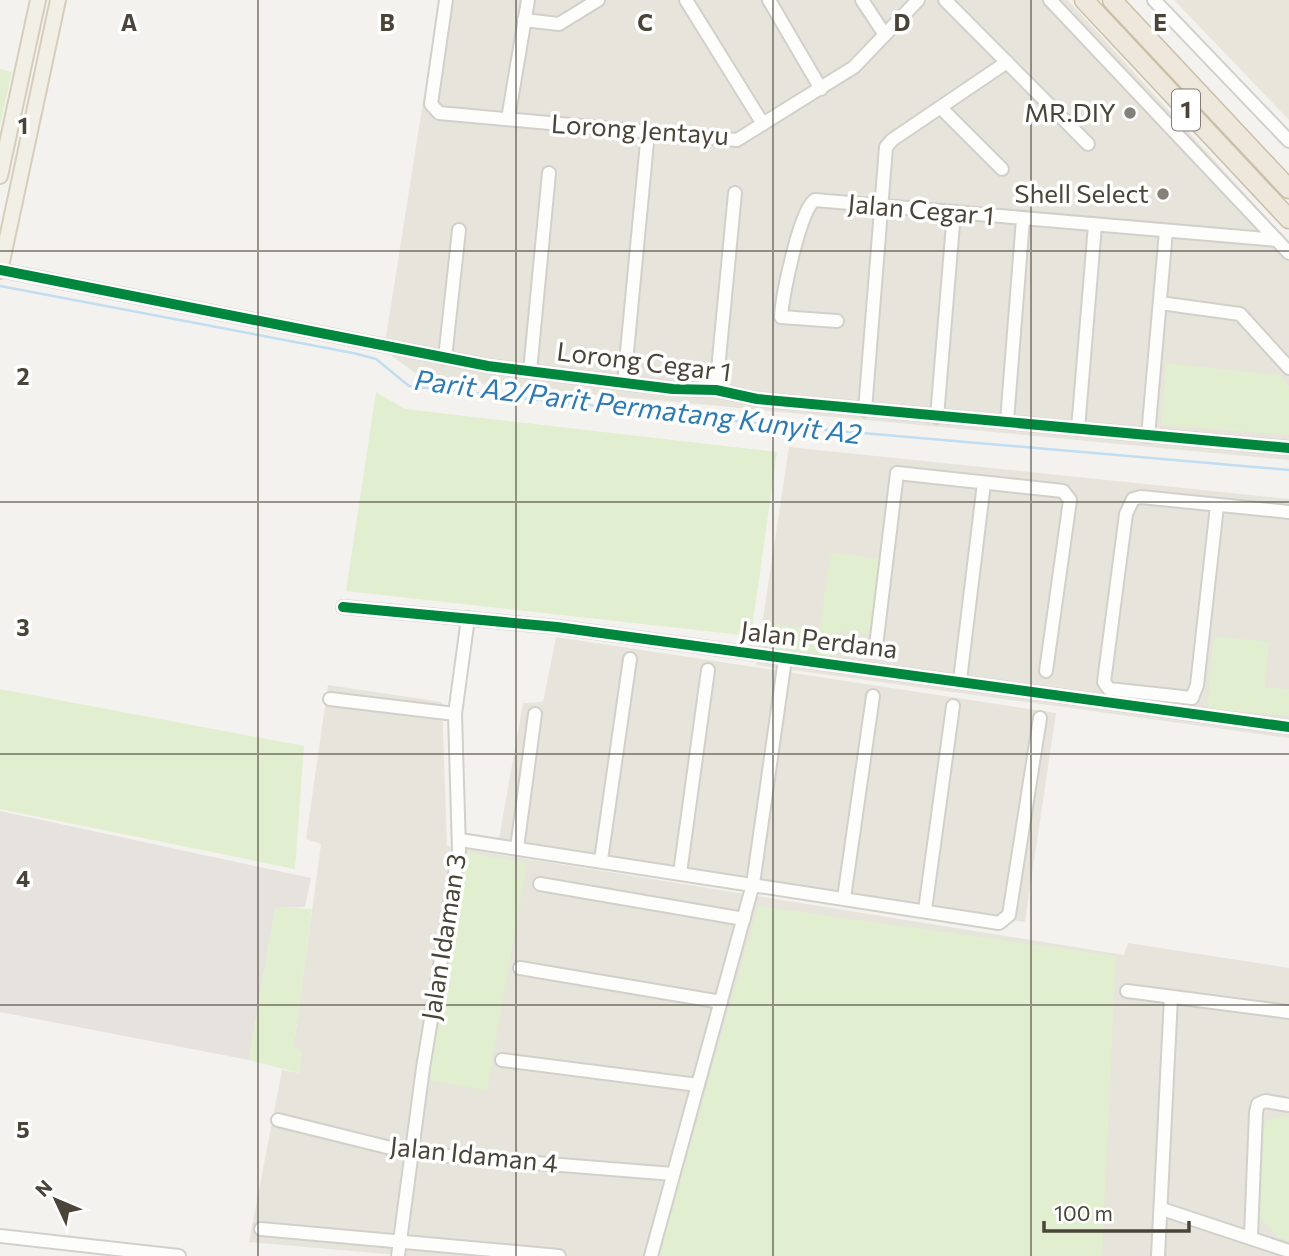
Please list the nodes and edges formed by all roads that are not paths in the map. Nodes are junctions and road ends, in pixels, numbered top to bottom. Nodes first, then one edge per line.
1 (38, 0) edge
2 (58, 0) edge
3 (446, 0) edge
4 (527, 0) edge
5 (598, 0) edge
6 (686, 0) edge
7 (769, 0) edge
8 (862, 0) edge
9 (918, 0) edge
10 (945, 0) edge
11 (1050, 0) edge
12 (1084, 0) edge
13 (1112, 0) edge
14 (1154, 0) edge
15 (524, 20) junction
16 (885, 35) junction
17 (1007, 62) junction
18 (821, 89) junction
19 (940, 108) junction
20 (508, 120) junction
21 (763, 124) junction
22 (648, 132) junction
23 (1289, 141) edge
24 (1088, 144) dead end
25 (1003, 169) dead end
26 (549, 173) dead end
27 (0, 176) edge
28 (1289, 188) edge
29 (735, 192) dead end
30 (883, 206) junction
31 (954, 212) junction
32 (1023, 219) junction
33 (1289, 219) edge
34 (1095, 225) junction
35 (458, 230) dead end
36 (1166, 231) junction
37 (1277, 240) junction
38 (1289, 253) edge
39 (0, 270) edge
40 (1160, 303) junction
41 (837, 321) dead end
42 (444, 358) junction
43 (1289, 368) edge
44 (530, 371) junction
45 (624, 383) junction
46 (716, 390) junction
47 (865, 410) junction
48 (937, 417) junction
49 (1007, 421) junction
50 (1078, 429) junction
51 (1148, 436) junction
52 (1289, 448) edge
53 (984, 483) junction
54 (1217, 506) junction
55 (1289, 512) edge
56 (342, 607) dead end
57 (468, 618) junction
58 (876, 646) dead end
59 (630, 659) dead end
60 (785, 659) junction
61 (708, 670) dead end
62 (1046, 671) dead end
63 (960, 680) junction
64 (873, 696) dead end
65 (330, 699) dead end
66 (953, 706) dead end
67 (455, 714) junction
68 (535, 714) dead end
69 (1040, 718) dead end
70 (1289, 727) edge
71 (460, 840) junction
72 (517, 848) junction
73 (601, 860) junction
74 (680, 873) junction
75 (540, 884) dead end
76 (753, 884) junction
77 (844, 898) junction
78 (925, 910) junction
79 (744, 919) junction
80 (520, 968) dead end
81 (1128, 991) dead end
82 (1171, 997) junction
83 (721, 1002) junction
84 (1289, 1012) edge
85 (502, 1060) dead end
86 (698, 1085) junction
87 (1289, 1105) edge
88 (278, 1120) dead end
89 (411, 1153) junction
90 (673, 1174) junction
91 (1162, 1209) junction
92 (261, 1229) dead end
93 (0, 1236) edge
94 (1251, 1236) junction
95 (400, 1241) junction
96 (77, 1250) edge
97 (1289, 1251) edge
98 (179, 1256) edge
99 (398, 1256) edge
100 (559, 1256) edge
101 (650, 1256) edge
102 (1158, 1256) edge

1 - 27 main road
2 - 39 main road
3 - 20 street, Lorong Jentayu
4 - 15 street
5 - 15 street
6 - 21 street
7 - 18 street
8 - 16 street
9 - 16 street, Lorong Jentayu
10 - 17 street
11 - 37 street
12 - 33 highway, 1
13 - 28 highway, 1
14 - 23 street
15 - 20 street
16 - 18 street, Lorong Jentayu
17 - 19 street
17 - 24 street
18 - 21 street, Lorong Jentayu
19 - 25 street
19 - 30 street
20 - 22 street, Lorong Jentayu
21 - 22 street, Lorong Jentayu
22 - 45 street
26 - 44 street
29 - 46 street
30 - 31 street, Jalan Cegar 1
30 - 41 street, Jalan Cegar 1
30 - 47 street
31 - 32 street, Jalan Cegar 1
31 - 48 street
32 - 34 street, Jalan Cegar 1
32 - 49 street
34 - 36 street, Jalan Cegar 1
34 - 50 street
35 - 42 street
36 - 37 street, Jalan Cegar 1
36 - 40 street
37 - 38 street
39 - 42 street, Lorong Cegar 1
40 - 43 street
40 - 51 street
42 - 44 street, Lorong Cegar 1
44 - 45 street, Lorong Cegar 1
45 - 46 street, Lorong Cegar 1
46 - 47 street, Lorong Cegar 1
47 - 48 street, Lorong Cegar 1
48 - 49 street, Lorong Cegar 1
49 - 50 street, Lorong Cegar 1
50 - 51 street, Lorong Cegar 1
51 - 52 street, Lorong Cegar 1
53 - 58 street
53 - 62 street
53 - 63 street
54 - 54 street
54 - 55 street
56 - 57 street, Jalan Perdana
57 - 60 street, Jalan Perdana
57 - 67 street, Jalan Idaman 3
59 - 73 street
60 - 63 street, Jalan Perdana
60 - 76 street
61 - 74 street
63 - 70 street, Jalan Perdana
64 - 77 street
65 - 67 street
66 - 78 street
67 - 71 street, Jalan Idaman 3
68 - 72 street
69 - 78 street
71 - 72 street
71 - 89 street, Jalan Idaman 3
72 - 73 street
73 - 74 street
74 - 76 street
75 - 79 street
76 - 77 street
76 - 79 street
77 - 78 street
79 - 83 street
80 - 83 street
81 - 82 street
82 - 84 street
82 - 91 street
83 - 86 street
85 - 86 street
86 - 90 street
87 - 94 street
88 - 89 street, Jalan Idaman 4
89 - 90 street, Jalan Idaman 4
89 - 95 street, Jalan Idaman 3
90 - 101 street
91 - 94 street
91 - 102 street
92 - 95 street
93 - 96 street
94 - 97 street
95 - 99 street, Jalan Idaman 3
95 - 100 street
96 - 98 street

